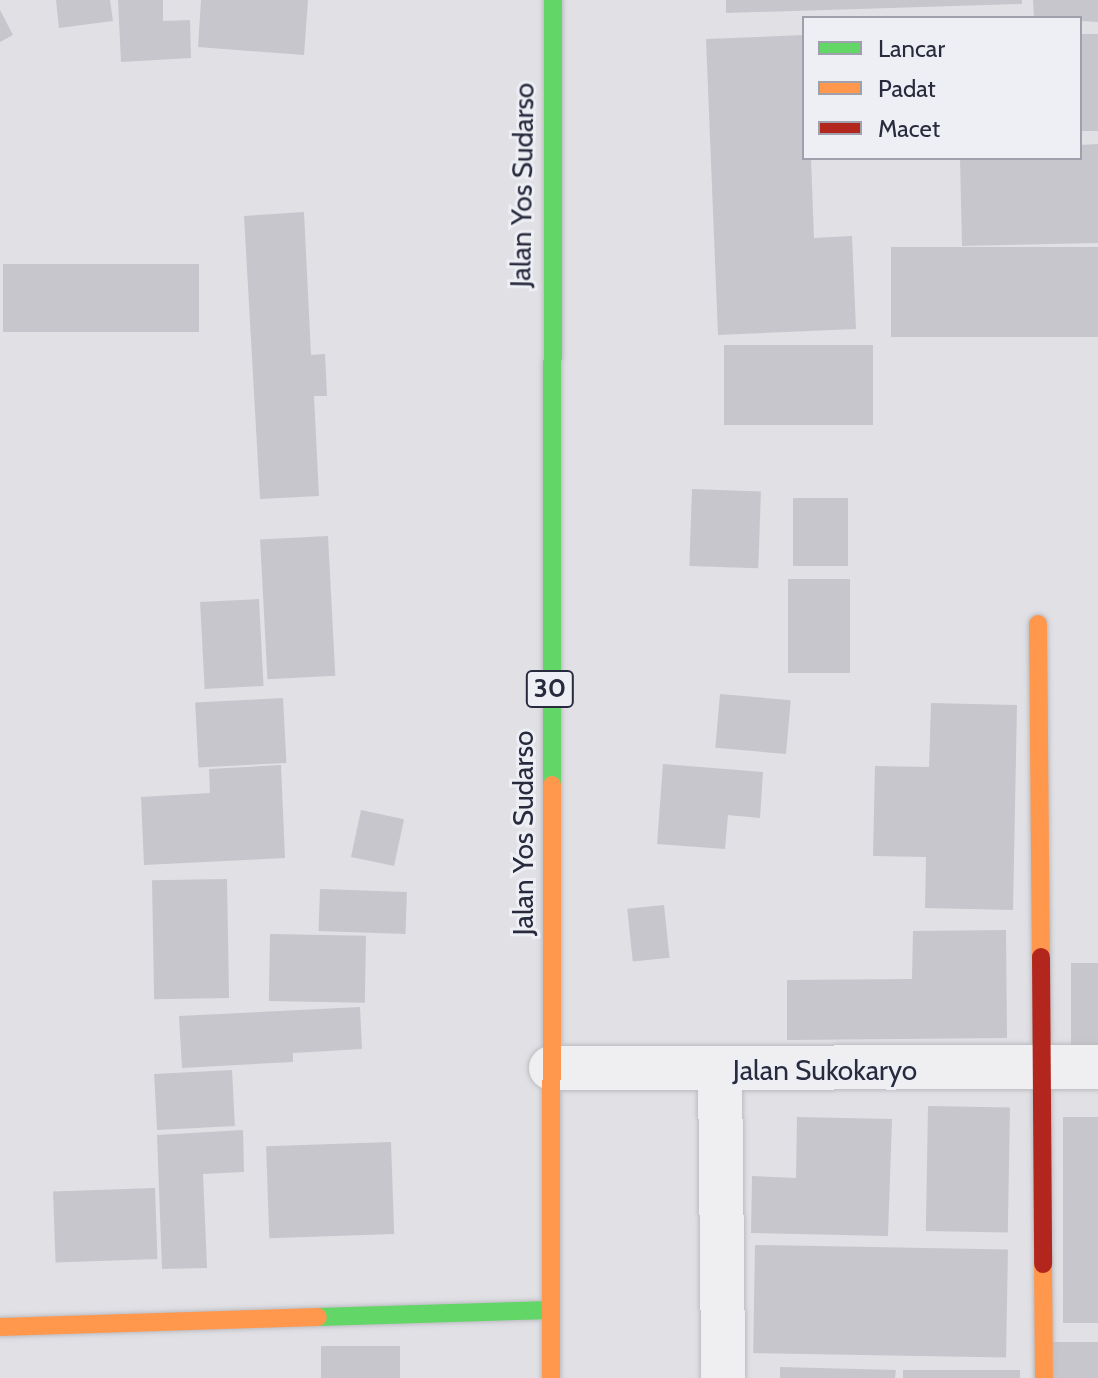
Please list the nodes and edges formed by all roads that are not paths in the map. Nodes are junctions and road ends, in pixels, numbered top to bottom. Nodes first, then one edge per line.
1 (553, 0) edge
2 (1038, 624) dead end
3 (1098, 1067) edge
4 (551, 1068) junction
5 (720, 1070) junction
6 (1040, 1070) junction
7 (551, 1310) junction
8 (0, 1327) edge
9 (551, 1378) edge
10 (723, 1378) edge
11 (1044, 1378) edge

1 - 4 main road, Jalan Yos Sudarso / 30
2 - 6 main road
3 - 6 street, Jalan Sukokaryo
4 - 5 street, Jalan Sukokaryo
4 - 7 main road, Jalan Yos Sudarso / 30
5 - 6 street, Jalan Sukokaryo
5 - 10 street
6 - 11 main road
7 - 8 main road
7 - 9 main road, Jalan Yos Sudarso / 30

